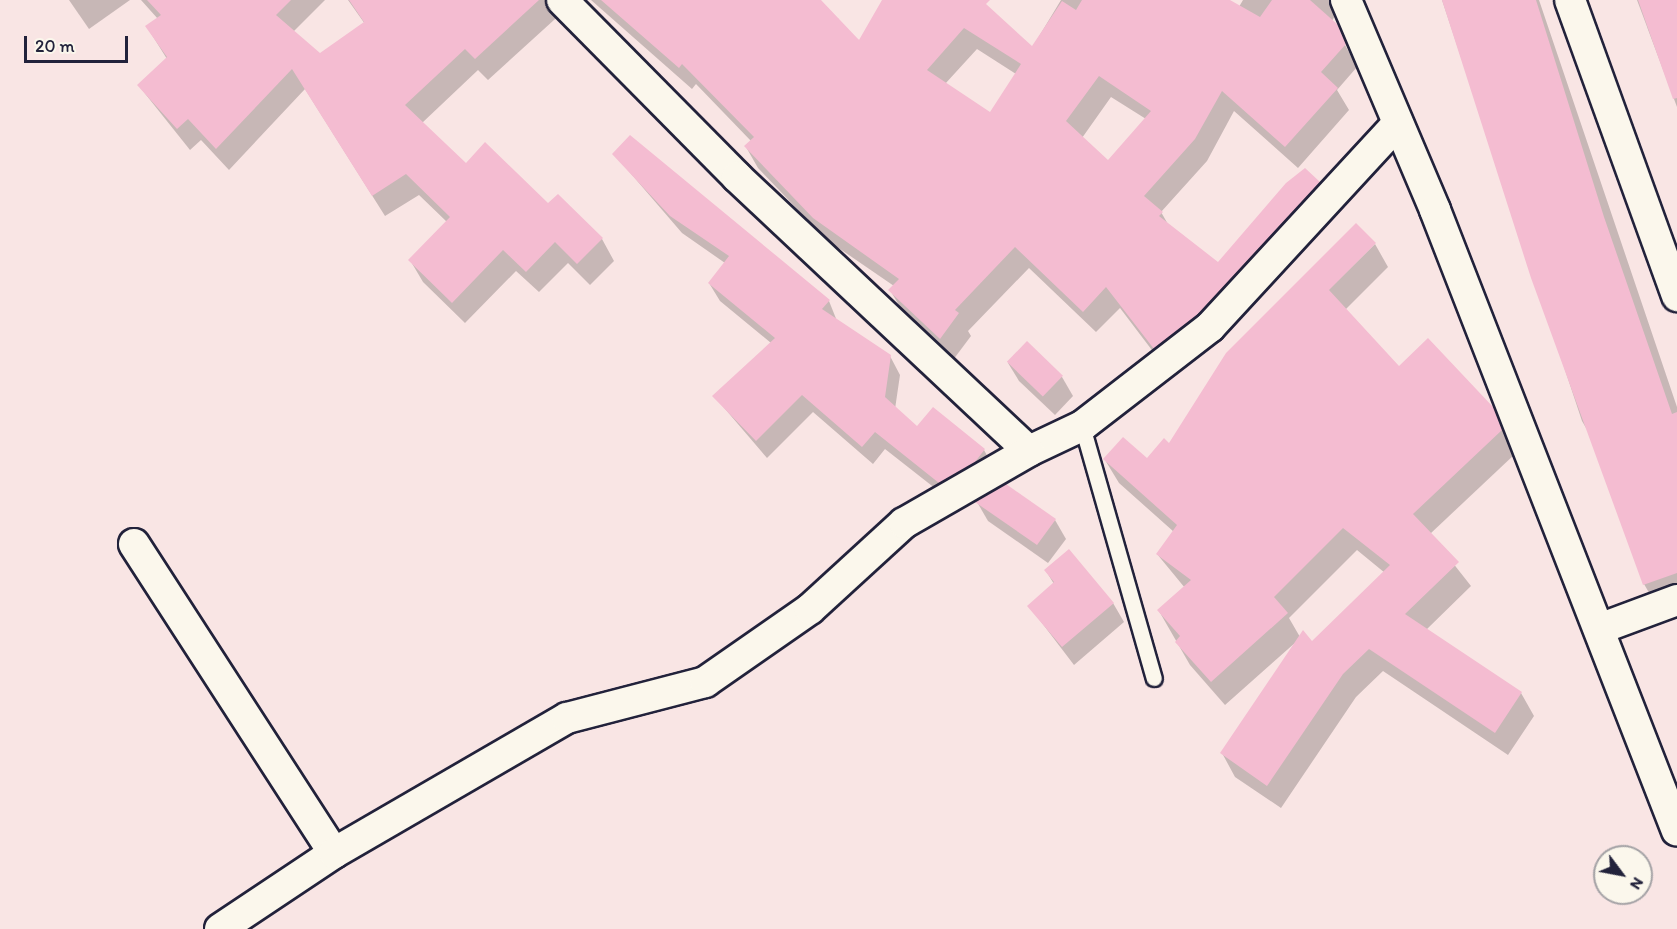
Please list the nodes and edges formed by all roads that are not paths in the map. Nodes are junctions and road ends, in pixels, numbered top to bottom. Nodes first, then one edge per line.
1 (561, 0) edge
2 (1346, 0) edge
3 (1570, 0) edge
4 (1398, 123) junction
5 (1677, 296) edge
6 (1082, 426) junction
7 (1029, 451) junction
8 (134, 544) dead end
9 (1677, 600) edge
10 (1599, 629) junction
11 (1154, 678) dead end
12 (1677, 831) edge
13 (334, 853) junction
14 (220, 929) edge

1 - 7 street
2 - 4 street
3 - 5 street
4 - 6 street
4 - 10 street
6 - 7 street
6 - 11 lane
7 - 13 street
8 - 13 street
9 - 10 street
10 - 12 street
13 - 14 street

